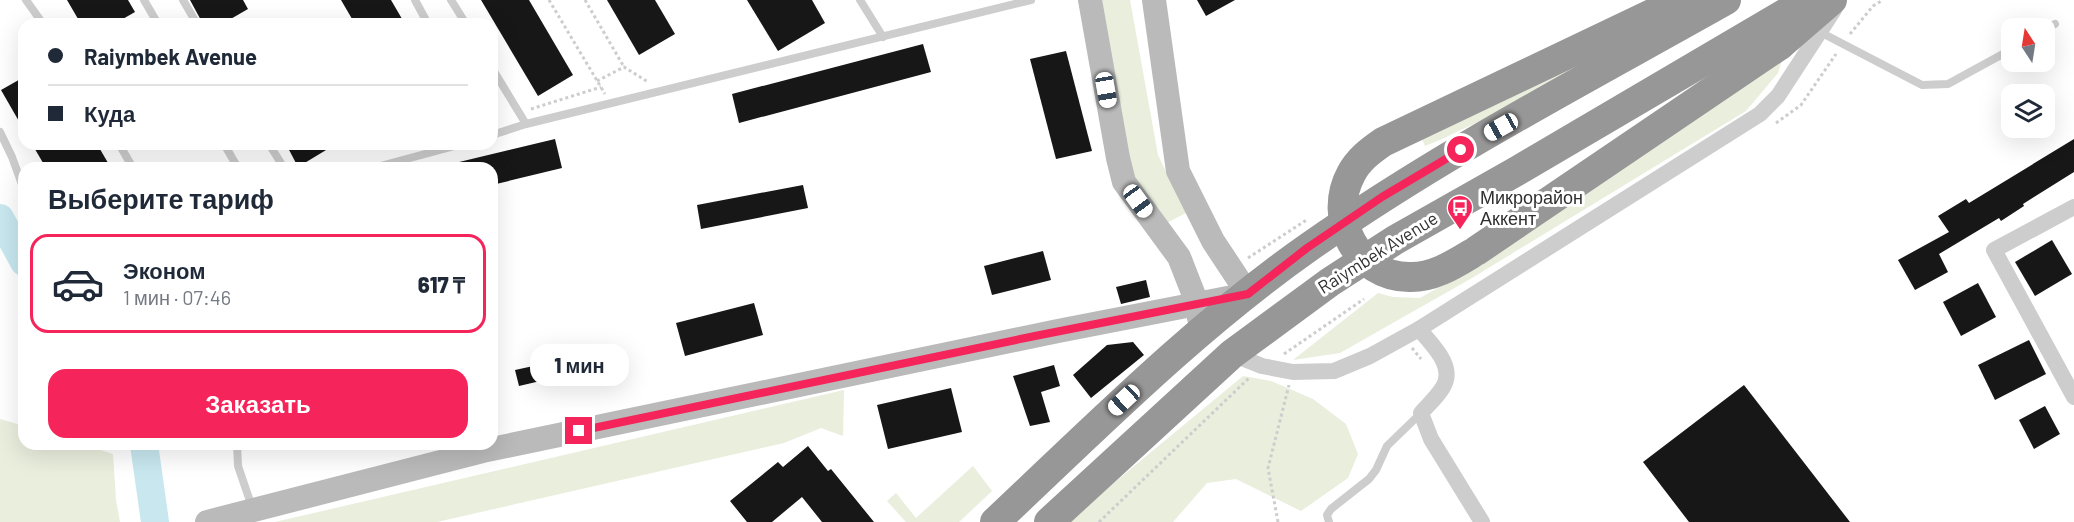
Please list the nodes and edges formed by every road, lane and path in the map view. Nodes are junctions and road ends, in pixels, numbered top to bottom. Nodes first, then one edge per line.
1 (26, 0) edge
2 (144, 0) edge
3 (183, 0) edge
4 (416, 0) edge
5 (451, 0) edge
6 (549, 0) edge
7 (585, 0) edge
8 (860, 0) edge
9 (1030, 0) edge
10 (1090, 0) edge
11 (1154, 0) edge
12 (1681, 0) edge
13 (1726, 0) edge
14 (1808, 0) edge
15 (1833, 0) edge
16 (1841, 0) edge
17 (39, 18) edge
18 (154, 18) edge
19 (194, 18) edge
20 (425, 18) edge
21 (462, 18) edge
22 (1821, 32) junction
23 (883, 37) junction
24 (2001, 55) edge
25 (624, 67) junction
26 (498, 79) edge
27 (597, 81) junction
28 (601, 87) junction
29 (661, 92) junction
30 (609, 104) junction
31 (520, 113) junction
32 (526, 124) junction
33 (0, 132) edge
34 (498, 133) edge
35 (440, 150) edge
36 (395, 162) edge
37 (18, 173) edge
38 (2074, 207) edge
39 (1311, 217) dead end
40 (1213, 241) junction
41 (1179, 258) junction
42 (1231, 268) junction
43 (1248, 294) junction
44 (1364, 299) dead end
45 (1197, 303) junction
46 (1419, 329) junction
47 (1200, 333) junction
48 (1232, 354) junction
49 (1262, 366) junction
50 (1293, 372) junction
51 (2074, 397) edge
52 (1421, 413) junction
53 (498, 448) edge
54 (237, 450) edge
55 (487, 450) edge
56 (253, 509) junction
57 (207, 522) edge
58 (995, 522) edge
59 (1049, 522) edge
60 (1099, 522) edge
61 (1278, 522) edge
62 (1329, 522) edge
63 (1482, 522) edge

1 - 17 lane
2 - 18 lane
3 - 19 lane
4 - 20 lane
5 - 21 lane
6 - 27 path
7 - 25 path
8 - 23 lane
9 - 23 lane
10 - 41 main road
11 - 40 main road
12 - 15 highway, bridge
13 - 43 highway
14 - 48 highway, Raiymbek Avenue
16 - 22 street
22 - 24 lane
22 - 46 street
23 - 29 lane
25 - 27 path
25 - 29 path
26 - 31 lane
27 - 28 path
28 - 30 path
28 - 31 path
29 - 30 lane
30 - 32 lane
31 - 32 lane
32 - 34 lane
33 - 37 lane
35 - 36 lane
38 - 51 street
39 - 42 path
40 - 41 main road
40 - 42 main road
41 - 45 main road
42 - 43 main road
43 - 45 main road
43 - 47 highway
44 - 49 path
45 - 47 main road
45 - 53 main road
46 - 50 street
46 - 52 street
47 - 58 highway
48 - 49 street
48 - 59 highway, Raiymbek Avenue
49 - 50 street
49 - 60 path
50 - 61 path
52 - 62 lane
52 - 63 street
54 - 56 lane
55 - 56 main road
56 - 57 main road

